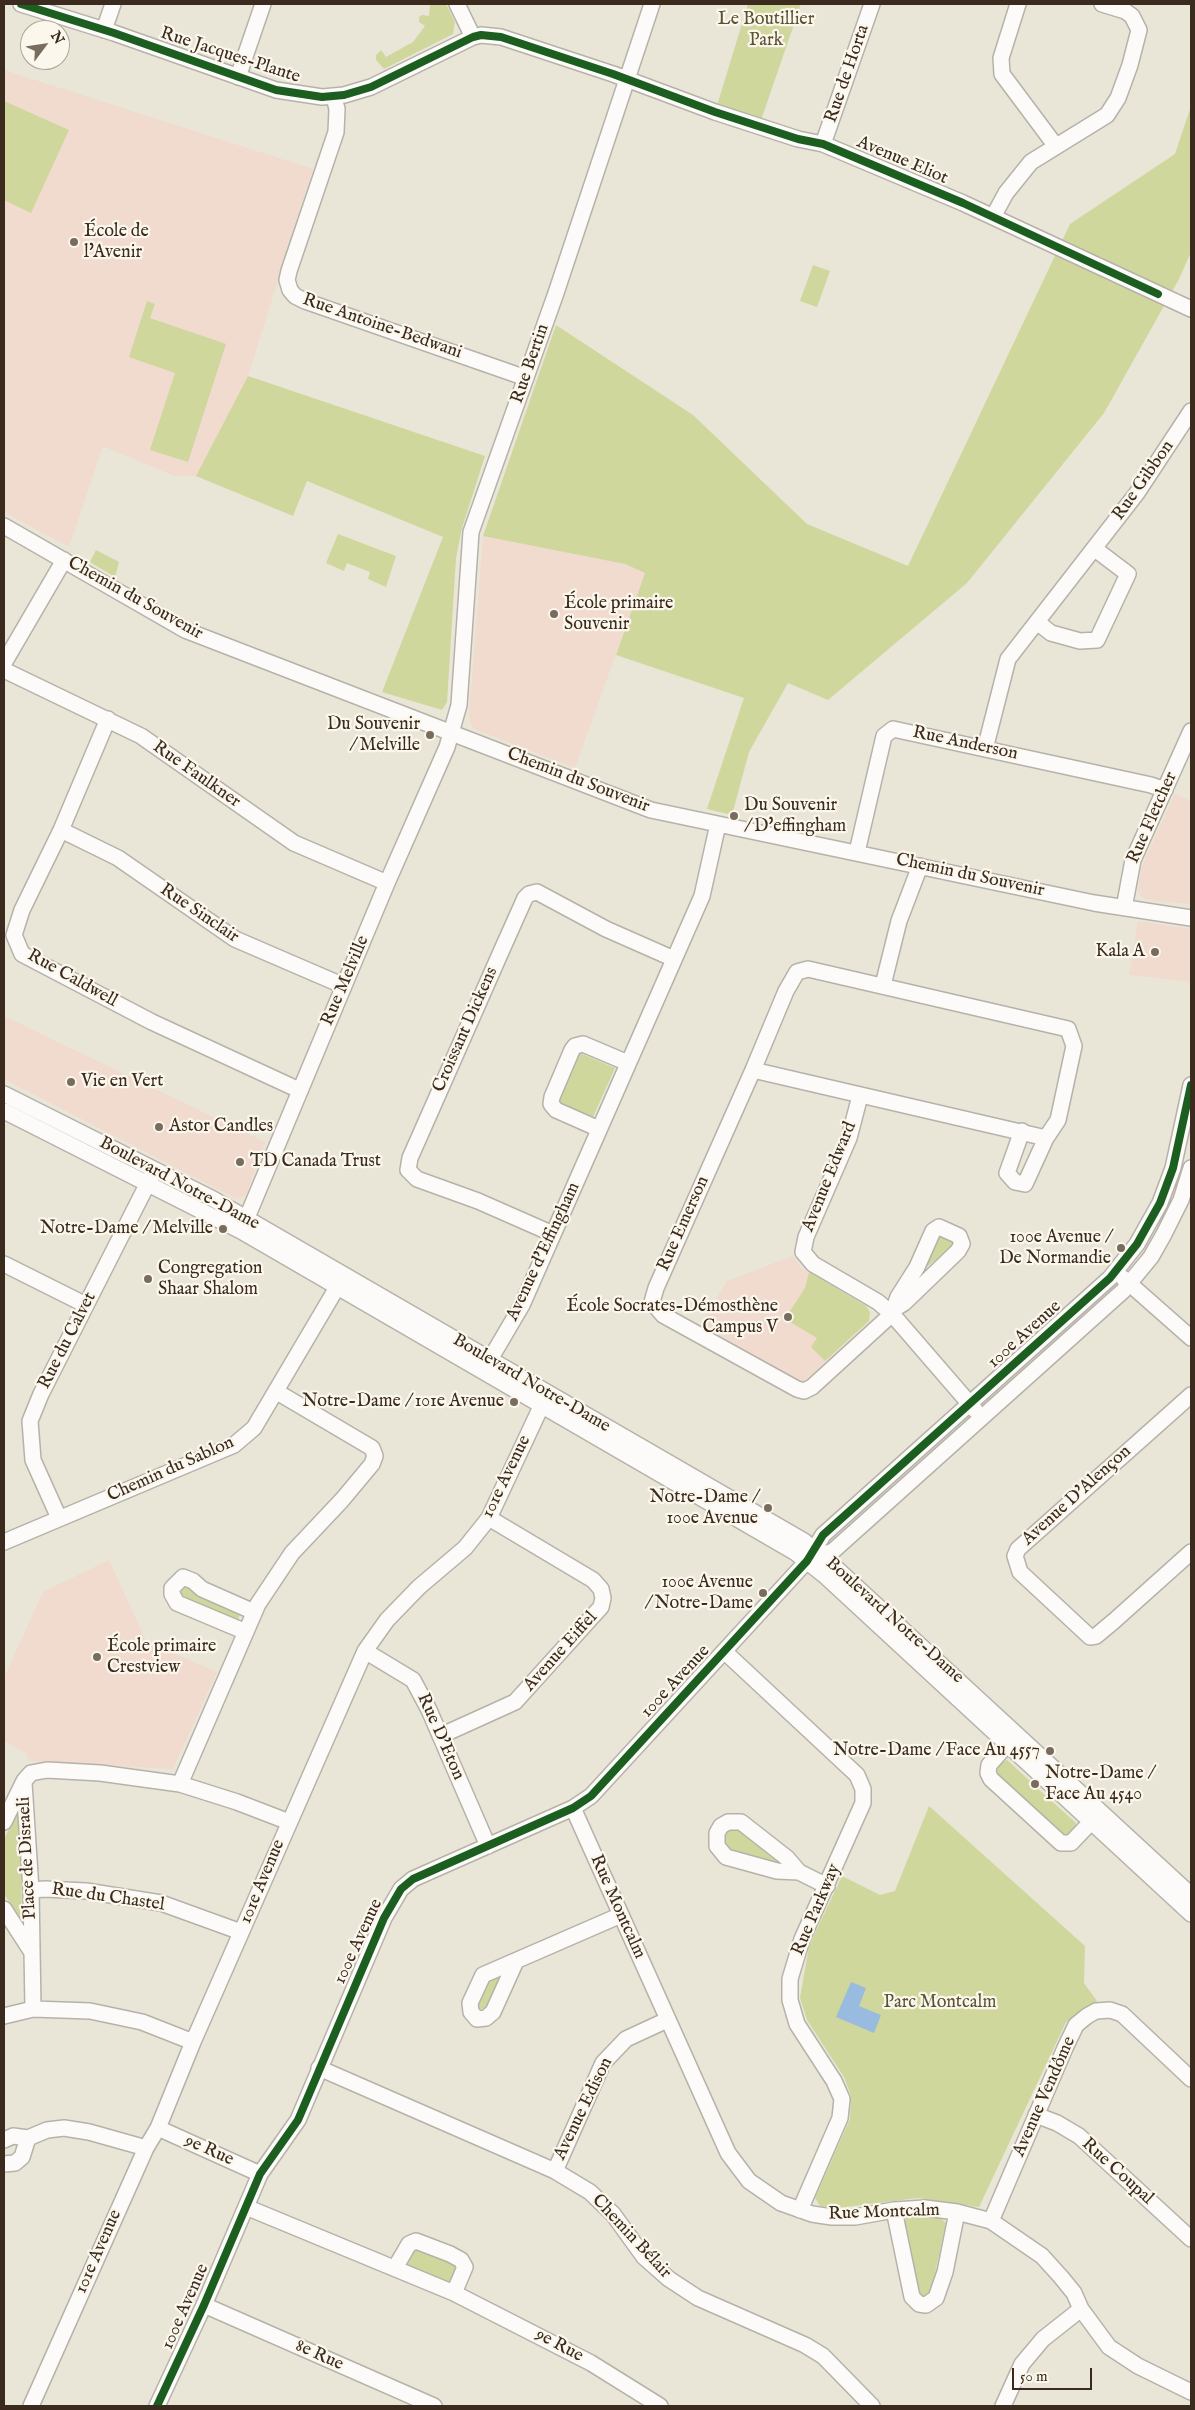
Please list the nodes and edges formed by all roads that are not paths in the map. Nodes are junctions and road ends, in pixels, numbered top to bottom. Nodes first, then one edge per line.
1 (21, 4) edge
2 (113, 4) edge
3 (263, 4) edge
4 (457, 4) edge
5 (652, 4) edge
6 (872, 4) edge
7 (1018, 4) edge
8 (1102, 4) edge
9 (104, 30) junction
10 (473, 37) junction
11 (238, 77) junction
12 (627, 80) junction
13 (334, 96) junction
14 (823, 144) junction
15 (1055, 145) junction
16 (993, 217) junction
17 (1191, 309) edge
18 (526, 378) junction
19 (1191, 411) edge
20 (4, 526) edge
21 (1095, 549) junction
22 (64, 560) junction
23 (1037, 622) junction
24 (4, 663) edge
25 (4, 670) edge
26 (108, 719) junction
27 (1191, 731) edge
28 (452, 733) junction
29 (986, 749) junction
30 (1165, 790) junction
31 (718, 824) junction
32 (61, 830) junction
33 (857, 852) junction
34 (920, 866) junction
35 (387, 883) junction
36 (1124, 908) junction
37 (1191, 918) edge
38 (674, 959) junction
39 (883, 985) junction
40 (344, 986) junction
41 (628, 1064) junction
42 (753, 1070) junction
43 (1191, 1085) edge
44 (299, 1090) junction
45 (4, 1094) edge
46 (860, 1096) junction
47 (4, 1111) edge
48 (599, 1129) junction
49 (1022, 1132) junction
50 (1046, 1138) junction
51 (1191, 1168) edge
52 (151, 1177) junction
53 (244, 1224) junction
54 (553, 1234) junction
55 (4, 1264) edge
56 (1116, 1272) junction
57 (341, 1281) junction
58 (1130, 1284) junction
59 (86, 1305) junction
60 (894, 1311) junction
61 (1191, 1338) edge
62 (487, 1366) junction
63 (277, 1392) junction
64 (1191, 1395) edge
65 (545, 1399) junction
66 (970, 1404) junction
67 (982, 1417) junction
68 (59, 1518) junction
69 (489, 1518) junction
70 (4, 1542) edge
71 (1191, 1552) edge
72 (814, 1555) junction
73 (254, 1612) junction
74 (246, 1632) junction
75 (365, 1652) junction
76 (725, 1652) junction
77 (440, 1736) junction
78 (1012, 1739) junction
79 (24, 1781) junction
80 (180, 1784) junction
81 (573, 1808) junction
82 (4, 1822) edge
83 (289, 1822) junction
84 (1091, 1822) junction
85 (488, 1846) junction
86 (800, 1872) junction
87 (827, 1886) junction
88 (31, 1890) junction
89 (1191, 1895) edge
90 (4, 1909) edge
91 (1191, 1914) edge
92 (621, 1915) junction
93 (241, 1932) junction
94 (31, 1951) junction
95 (516, 1961) dead end
96 (33, 2009) junction
97 (4, 2016) edge
98 (667, 2020) junction
99 (193, 2042) junction
100 (319, 2068) junction
101 (1191, 2079) edge
102 (1036, 2116) junction
103 (158, 2128) junction
104 (28, 2138) junction
105 (4, 2140) edge
106 (146, 2148) junction
107 (4, 2164) edge
108 (555, 2170) junction
109 (260, 2174) junction
110 (246, 2207) junction
111 (800, 2210) junction
112 (894, 2210) junction
113 (957, 2212) junction
114 (991, 2221) junction
115 (1191, 2239) edge
116 (395, 2268) junction
117 (454, 2293) junction
118 (204, 2305) junction
119 (1081, 2309) junction
120 (1191, 2392) edge
121 (161, 2405) edge
122 (31, 2406) edge
123 (434, 2406) edge
124 (660, 2406) edge
125 (872, 2406) edge
126 (1003, 2406) edge

1 - 9 street, Rue Jacques-Plante
2 - 9 street
3 - 11 street
4 - 10 street
5 - 12 street, Rue Bertin
6 - 14 street, Rue de Horta
7 - 15 street
8 - 15 street
9 - 11 street, Rue Jacques-Plante
10 - 12 street, Rue Jacques-Plante
10 - 13 street, Rue Jacques-Plante
11 - 13 street, Rue Jacques-Plante
12 - 14 street, Avenue Eliot
12 - 18 street, Rue Bertin
13 - 18 street, Rue Antoine-Bedwani
14 - 16 street, Avenue Eliot
15 - 16 street
16 - 17 street, Avenue Eliot
18 - 28 street, Rue Bertin
19 - 21 street, Rue Gibbon
20 - 22 street, Chemin du Souvenir
21 - 23 street, Rue Gibbon
21 - 23 street
22 - 24 street
22 - 28 street, Chemin du Souvenir
23 - 29 street, Rue Gibbon
25 - 26 street, Rue Faulkner
26 - 32 street, Rue Caldwell
26 - 35 street, Rue Faulkner
27 - 30 street, Rue Fletcher
28 - 31 street, Chemin du Souvenir
28 - 35 street, Rue Melville
29 - 30 street, Rue Anderson
29 - 33 street, Rue Anderson
30 - 36 street, Rue Fletcher
31 - 33 street, Chemin du Souvenir
31 - 38 street, Avenue d'Effingham
32 - 40 street, Rue Sinclair
32 - 44 street, Rue Caldwell
33 - 34 street, Chemin du Souvenir
34 - 36 street, Chemin du Souvenir
34 - 39 street
35 - 40 street, Rue Melville
36 - 37 street, Chemin du Souvenir
38 - 41 street, Avenue d'Effingham
38 - 54 street, Croissant Dickens
39 - 42 street, Rue Emerson
39 - 50 street, Rue Emerson
40 - 44 street, Rue Melville
41 - 48 street, Avenue d'Effingham
41 - 48 street
42 - 46 street
42 - 60 street, Rue Emerson
43 - 56 street, 100e Avenue
44 - 53 street, Rue Melville
45 - 52 street, Boulevard Notre-Dame
46 - 49 street
46 - 60 street, Avenue Edward
47 - 52 street, Boulevard Notre-Dame
48 - 54 street, Avenue d'Effingham
49 - 50 street
49 - 50 street, Rue Emerson
51 - 58 street, 100e Avenue
52 - 53 street, Boulevard Notre-Dame
52 - 59 street, Rue du Calvet
53 - 57 street, Boulevard Notre-Dame
54 - 62 street, Avenue d'Effingham
55 - 59 street
56 - 58 street
56 - 66 street, 100e Avenue
57 - 62 street, Boulevard Notre-Dame
57 - 63 street, Chemin du Sablon
58 - 61 street
58 - 67 street, 100e Avenue
59 - 68 street, Rue du Calvet
60 - 60 street
60 - 66 street, Avenue Edward
62 - 65 street, Boulevard Notre-Dame
63 - 68 street, Chemin du Sablon
63 - 73 street
64 - 71 street, Avenue D'Alençon
65 - 69 street, 101e Avenue
65 - 72 street, Boulevard Notre-Dame
66 - 67 street, Avenue Edward
66 - 72 street, 100e Avenue
67 - 72 street, 100e Avenue
68 - 70 street, Chemin du Sablon
69 - 75 street, 101e Avenue
69 - 77 street, Avenue Eiffel
72 - 76 street, 100e Avenue
72 - 78 street, Boulevard Notre-Dame
73 - 74 street
73 - 74 street
74 - 80 street
75 - 77 street, Rue D'Eton
75 - 83 street, 101e Avenue
76 - 81 street, 100e Avenue
76 - 87 street, Rue Parkway
77 - 85 street, Rue D'Eton
78 - 84 street, Boulevard Notre-Dame
78 - 84 street
78 - 89 street, Boulevard Notre-Dame
79 - 80 street
79 - 82 street, Place de Disraeli
79 - 88 street, Place de Disraeli
80 - 83 street
81 - 85 street, 100e Avenue
81 - 92 street, Rue Montcalm
83 - 93 street, 101e Avenue
84 - 91 street, Boulevard Notre-Dame
85 - 100 street, 100e Avenue
86 - 86 street
86 - 87 street
87 - 111 street, Rue Parkway
88 - 93 street, Rue du Chastel
88 - 94 street, Place de Disraeli
90 - 94 street, Place de Disraeli
92 - 95 street
92 - 98 street, Rue Montcalm
93 - 99 street, 101e Avenue
94 - 96 street, Place de Disraeli
96 - 97 street
96 - 99 street
98 - 108 street, Avenue Edison
98 - 111 street, Rue Montcalm
99 - 103 street, 101e Avenue
100 - 108 street, Chemin Bélair
100 - 109 street, 100e Avenue
101 - 102 street, Avenue Vendôme
102 - 114 street, Avenue Vendôme
102 - 115 street, Rue Coupal
103 - 106 street, 101e Avenue
103 - 109 street, 9e Rue
104 - 105 street
104 - 106 street
104 - 107 street
106 - 122 street, 101e Avenue
108 - 125 street, Chemin Bélair
109 - 110 street, 100e Avenue
110 - 116 street, 9e Rue
110 - 118 street, 100e Avenue
111 - 112 street, Rue Montcalm
112 - 113 street, Rue Montcalm
112 - 113 street
113 - 114 street, Rue Montcalm
114 - 119 street, Rue Montcalm
116 - 117 street, 9e Rue
116 - 117 street
117 - 124 street, 9e Rue
118 - 121 street, 100e Avenue
118 - 123 street, 8e Rue
119 - 120 street, Rue Montcalm
119 - 126 street

